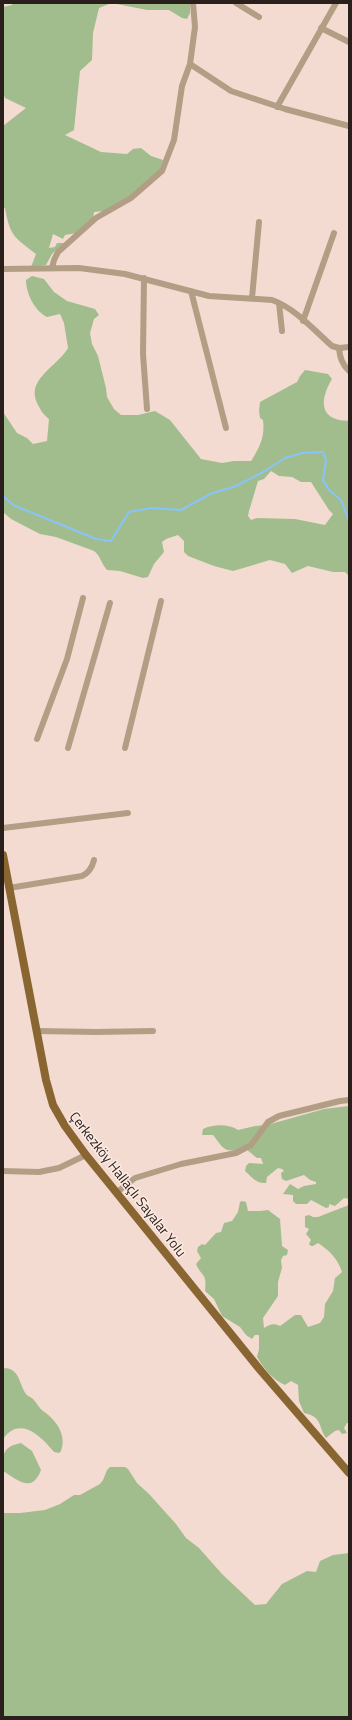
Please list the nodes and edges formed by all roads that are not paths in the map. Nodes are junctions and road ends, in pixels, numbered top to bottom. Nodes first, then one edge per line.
1 (194, 3) edge
2 (236, 3) edge
3 (336, 3) edge
4 (259, 17) dead end
5 (321, 28) junction
6 (349, 42) edge
7 (190, 64) junction
8 (277, 107) junction
9 (349, 126) edge
10 (259, 222) dead end
11 (334, 233) dead end
12 (52, 268) junction
13 (3, 269) edge
14 (144, 278) junction
15 (191, 291) junction
16 (252, 298) junction
17 (279, 303) junction
18 (303, 321) junction
19 (282, 331) dead end
20 (349, 347) edge
21 (339, 348) junction
22 (349, 371) edge
23 (147, 409) dead end
24 (226, 428) dead end
25 (83, 598) dead end
26 (161, 601) dead end
27 (110, 603) dead end
28 (37, 739) dead end
29 (68, 748) dead end
30 (125, 748) dead end
31 (128, 813) dead end
32 (3, 828) edge
33 (3, 855) edge
34 (94, 860) dead end
35 (9, 888) junction
36 (37, 1031) junction
37 (153, 1031) dead end
38 (349, 1100) edge
39 (86, 1155) junction
40 (3, 1172) edge
41 (116, 1193) junction
42 (349, 1473) edge

1 - 7 street
2 - 4 street
3 - 5 street
5 - 6 street
5 - 8 street
7 - 8 street
7 - 12 street
8 - 9 street
10 - 16 street
11 - 18 street
12 - 13 street
12 - 14 street
14 - 15 street
14 - 23 street
15 - 16 street
15 - 24 street
16 - 17 street
17 - 18 street
17 - 19 street
18 - 21 street
20 - 21 street
21 - 22 street
25 - 28 street
26 - 30 street
27 - 29 street
31 - 32 street
33 - 35 main road, Çerkezköy Hallaçlı Sayalar Yolu
34 - 35 street
35 - 36 main road, Çerkezköy Hallaçlı Sayalar Yolu
36 - 37 street
36 - 39 main road, Çerkezköy Hallaçlı Sayalar Yolu
38 - 41 street
39 - 40 street
39 - 41 main road, Çerkezköy Hallaçlı Sayalar Yolu
41 - 42 main road, Çerkezköy Hallaçlı Sayalar Yolu

